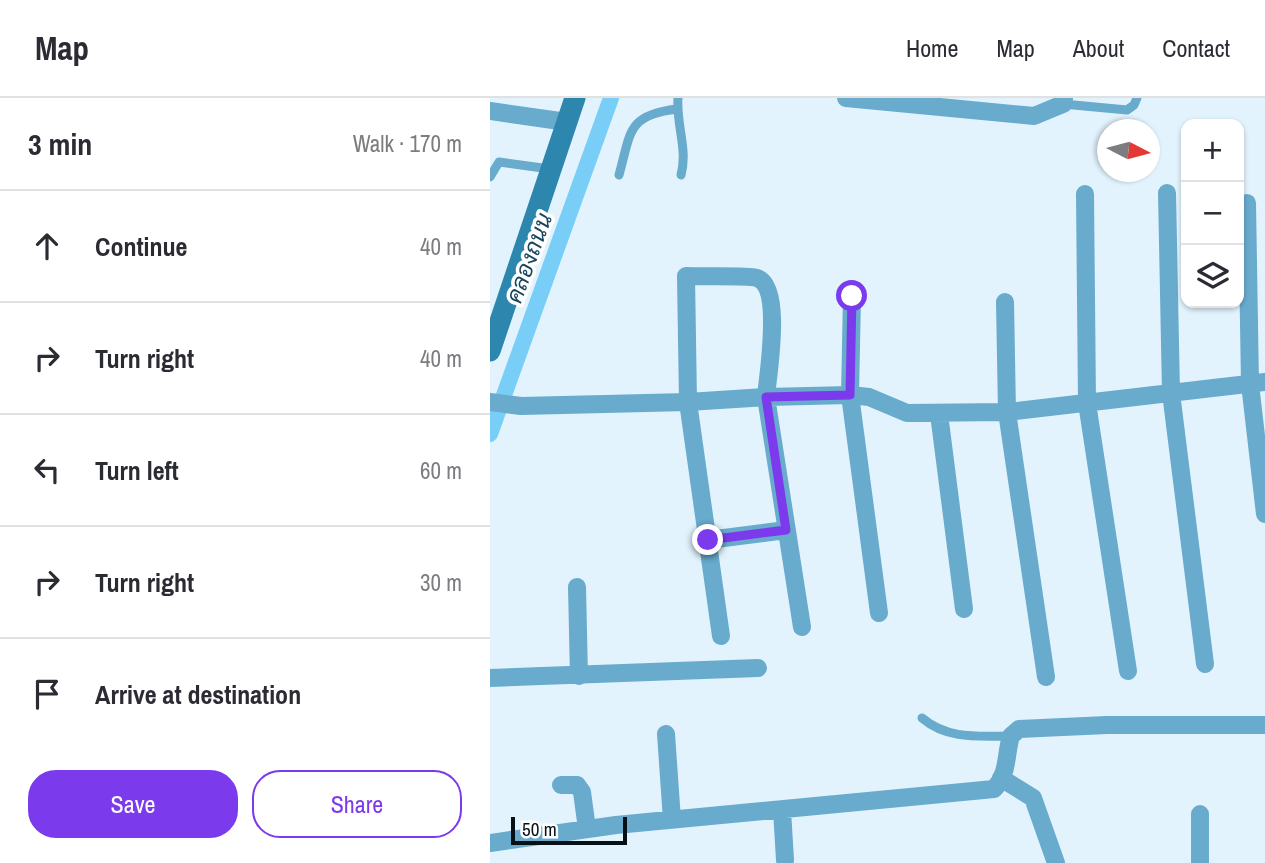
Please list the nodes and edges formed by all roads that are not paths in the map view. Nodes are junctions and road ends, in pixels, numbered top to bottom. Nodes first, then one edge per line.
1 (575, 98) edge
2 (678, 98) edge
3 (846, 98) edge
4 (1137, 98) edge
5 (1059, 104) edge
6 (677, 109) junction
7 (490, 111) edge
8 (567, 122) junction
9 (551, 170) junction
10 (620, 175) dead end
11 (681, 175) dead end
12 (490, 177) edge
13 (1085, 194) dead end
14 (1167, 194) dead end
15 (1247, 203) dead end
16 (852, 296) dead end
17 (1005, 302) dead end
18 (491, 348) edge
19 (1258, 383) edge
20 (1171, 393) junction
21 (850, 395) junction
22 (766, 397) junction
23 (490, 402) edge
24 (688, 402) junction
25 (1087, 403) junction
26 (1007, 412) junction
27 (939, 414) junction
28 (1265, 514) edge
29 (786, 530) junction
30 (708, 540) junction
31 (577, 587) dead end
32 (964, 609) dead end
33 (879, 613) dead end
34 (802, 627) dead end
35 (721, 636) dead end
36 (1205, 664) dead end
37 (758, 668) dead end
38 (1128, 671) dead end
39 (579, 676) junction
40 (1046, 677) dead end
41 (490, 678) edge
42 (922, 718) dead end
43 (1265, 725) edge
44 (666, 734) dead end
45 (1011, 736) junction
46 (1001, 778) junction
47 (561, 785) dead end
48 (782, 810) junction
49 (1200, 814) dead end
50 (673, 820) junction
51 (587, 829) junction
52 (490, 843) edge
53 (785, 860) dead end
54 (1056, 863) edge
55 (1200, 863) edge

1 - 8 street
2 - 6 lane
3 - 5 street
4 - 5 lane
6 - 10 lane
6 - 11 lane
7 - 8 street
8 - 9 street
9 - 12 lane
9 - 18 street
13 - 25 street
14 - 20 street
15 - 19 street
16 - 21 street
17 - 26 street
19 - 20 street
19 - 28 street
20 - 25 street
20 - 36 street
21 - 22 street
21 - 27 street
21 - 33 street
22 - 24 street
22 - 24 street
22 - 29 street
23 - 24 street
24 - 30 street
25 - 26 street
25 - 38 street
26 - 27 street
26 - 40 street
27 - 32 street
29 - 30 street
29 - 34 street
30 - 35 street
31 - 39 street
37 - 39 street
39 - 41 street
42 - 45 lane
43 - 45 street
44 - 50 street
45 - 46 street
46 - 48 street
46 - 54 street
47 - 51 street
48 - 50 street
48 - 53 street
49 - 55 street
50 - 51 street
51 - 52 street

